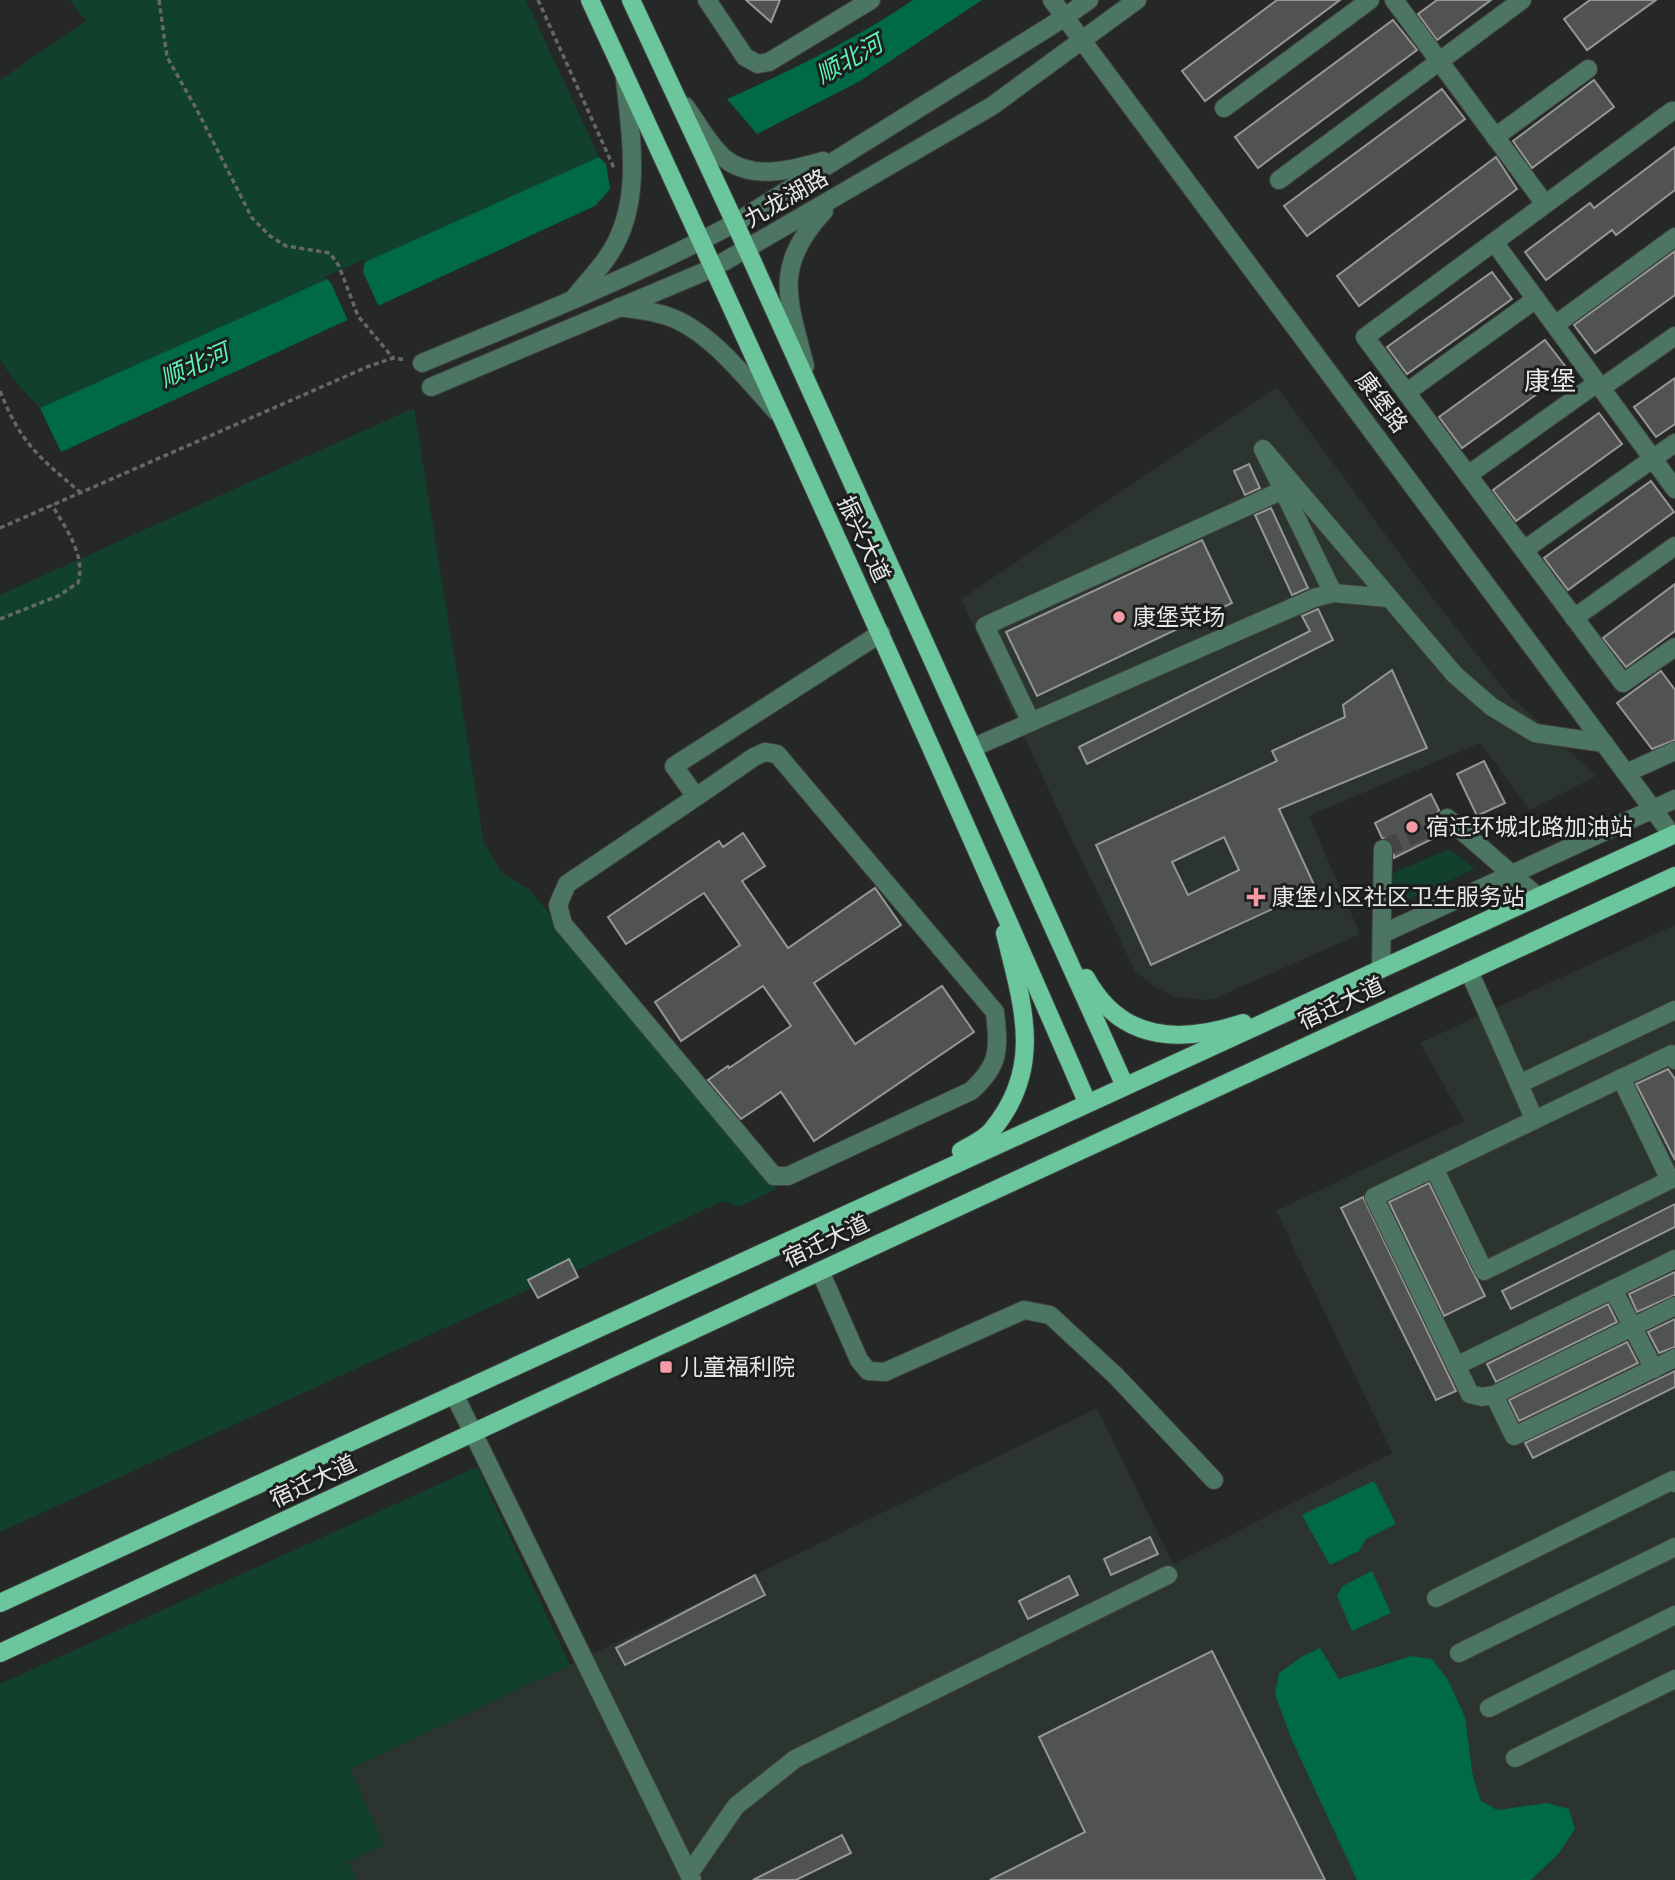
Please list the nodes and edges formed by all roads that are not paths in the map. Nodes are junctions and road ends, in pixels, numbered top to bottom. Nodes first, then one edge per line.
1 (590, 0) edge
2 (631, 0) edge
3 (707, 0) edge
4 (871, 0) edge
5 (1052, 0) edge
6 (1089, 0) edge
7 (1137, 0) edge
8 (1370, 0) edge
9 (1394, 0) edge
10 (1522, 0) edge
11 (1065, 17) junction
12 (1083, 40) junction
13 (1440, 61) junction
14 (1588, 69) dead end
15 (625, 76) junction
16 (670, 84) junction
17 (1224, 108) dead end
18 (1675, 111) edge
19 (1495, 136) junction
20 (846, 153) junction
21 (1279, 180) dead end
22 (837, 197) junction
23 (1545, 204) junction
24 (735, 223) junction
25 (1675, 237) edge
26 (701, 242) junction
27 (1494, 242) junction
28 (746, 248) junction
29 (712, 268) junction
30 (1536, 299) junction
31 (571, 301) junction
32 (619, 307) junction
33 (1555, 325) junction
34 (1675, 336) edge
35 (422, 363) road end
36 (1599, 386) junction
37 (431, 387) dead end
38 (810, 390) junction
39 (1407, 393) junction
40 (780, 415) junction
41 (1675, 443) edge
42 (1653, 459) junction
43 (1468, 475) junction
44 (1675, 489) edge
45 (1283, 490) junction
46 (1675, 546) edge
47 (1524, 550) junction
48 (1333, 593) junction
49 (1388, 598) junction
50 (1574, 618) junction
51 (881, 634) junction
52 (1675, 647) edge
53 (1031, 722) junction
54 (1604, 743) junction
55 (972, 748) junction
56 (1675, 751) edge
57 (1626, 773) junction
58 (696, 797) junction
59 (1675, 799) edge
60 (1653, 809) junction
61 (1447, 818) dead end
62 (1674, 834) edge
63 (1384, 849) dead end
64 (1512, 874) junction
65 (1030, 875) junction
66 (1675, 876) edge
67 (992, 882) junction
68 (1538, 897) junction
69 (1382, 934) junction
70 (1381, 969) junction
71 (1469, 971) junction
72 (1316, 999) junction
73 (1675, 1010) edge
74 (1675, 1060) edge
75 (1621, 1078) junction
76 (1519, 1084) junction
77 (1125, 1086) junction
78 (1087, 1102) junction
79 (1534, 1119) junction
80 (1434, 1168) junction
81 (901, 1189) junction
82 (1675, 1259) edge
83 (820, 1271) junction
84 (1613, 1289) junction
85 (1675, 1306) edge
86 (1632, 1327) junction
87 (1675, 1359) edge
88 (1456, 1366) junction
89 (1654, 1369) junction
90 (454, 1394) junction
91 (1494, 1395) junction
92 (474, 1434) junction
93 (1214, 1480) dead end
94 (1675, 1483) edge
95 (1675, 1547) edge
96 (1168, 1575) dead end
97 (1436, 1598) dead end
98 (0, 1603) edge
99 (1675, 1615) edge
100 (0, 1653) edge
101 (1459, 1653) dead end
102 (1675, 1679) edge
103 (1489, 1707) dead end
104 (1515, 1758) dead end
105 (691, 1877) edge

1 - 15 main road, 振兴大道
2 - 16 main road, 振兴大道
3 - 4 street
5 - 11 street, 康堡路
6 - 11 street, 九龙湖路
7 - 12 street, 九龙湖路
8 - 17 street
9 - 13 street
10 - 13 street
11 - 12 street, 康堡路
11 - 20 street, 九龙湖路
12 - 22 street, 九龙湖路
12 - 54 street, 康堡路
13 - 19 street
13 - 21 street
14 - 19 street
15 - 26 main road, 振兴大道
15 - 31 street
16 - 20 street
16 - 24 main road, 振兴大道
18 - 23 street
19 - 23 street
20 - 24 street, 九龙湖路
22 - 28 street, 九龙湖路
22 - 38 street
23 - 27 street
24 - 26 street, 九龙湖路
24 - 28 main road, 振兴大道
25 - 33 street
26 - 29 main road, 振兴大道
26 - 31 street, 九龙湖路
27 - 30 street
27 - 39 street
28 - 29 street, 九龙湖路
28 - 38 main road, 振兴大道
29 - 32 street, 九龙湖路
29 - 40 main road, 振兴大道
30 - 33 street
30 - 39 street
31 - 35 street, 九龙湖路
32 - 37 street, 九龙湖路
32 - 40 street
33 - 36 street
34 - 36 street
36 - 42 street
36 - 43 street
38 - 55 main road, 振兴大道
39 - 43 street
40 - 51 main road, 振兴大道
41 - 42 street
42 - 44 street
42 - 47 street
43 - 47 street
45 - 48 street
45 - 49 street
45 - 53 street
46 - 50 street
47 - 50 street
48 - 49 street
48 - 53 street
49 - 54 street
50 - 52 street
51 - 58 street
51 - 67 main road, 振兴大道
53 - 55 street
54 - 57 street, 康堡路
55 - 65 main road, 振兴大道
56 - 57 street
57 - 60 street, 康堡路
58 - 58 street
59 - 60 street
60 - 62 street, 康堡路
60 - 64 street
61 - 64 street
62 - 68 main road, 宿迁大道
63 - 69 street
64 - 68 street
64 - 69 street
65 - 72 main road
65 - 77 main road, 振兴大道
66 - 71 main road, 宿迁大道
67 - 78 main road, 振兴大道
67 - 81 main road
68 - 70 main road, 宿迁大道
69 - 70 street
70 - 72 main road, 宿迁大道
71 - 76 street
71 - 83 main road, 宿迁大道
72 - 77 main road, 宿迁大道
73 - 76 street
74 - 75 street
75 - 79 street
75 - 80 street
76 - 79 street
77 - 78 main road, 宿迁大道
78 - 81 main road, 宿迁大道
79 - 80 street
80 - 88 street
81 - 90 main road, 宿迁大道
82 - 84 street
83 - 92 main road, 宿迁大道
83 - 93 street
84 - 86 street
84 - 88 street
85 - 86 street
86 - 89 street
86 - 91 street
87 - 89 street
88 - 91 street
89 - 91 street
90 - 92 street
90 - 98 main road, 宿迁大道
92 - 100 main road, 宿迁大道
92 - 105 street
94 - 97 street
95 - 101 street
96 - 105 street
99 - 103 street
102 - 104 street

